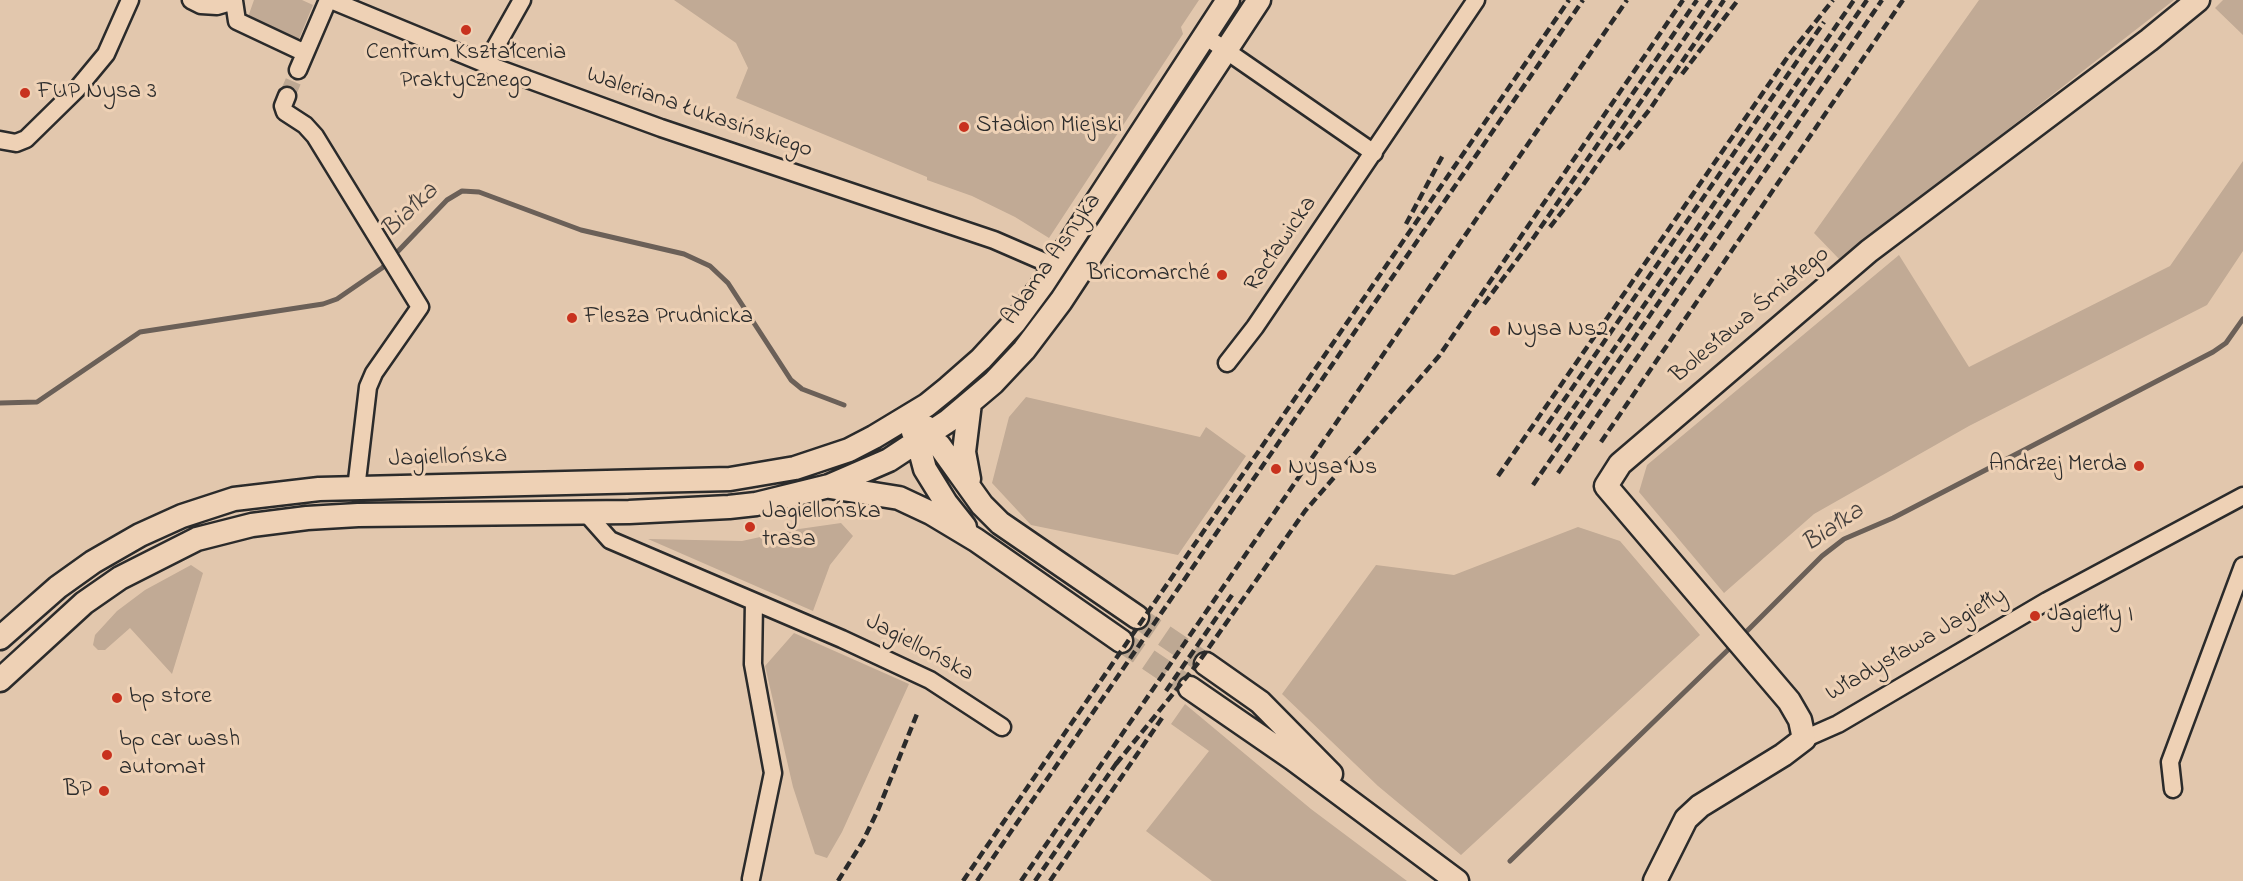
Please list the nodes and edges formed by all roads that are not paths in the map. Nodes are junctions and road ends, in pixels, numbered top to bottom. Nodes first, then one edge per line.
1 (130, 0) edge
2 (191, 0) edge
3 (234, 0) edge
4 (329, 0) edge
5 (522, 0) edge
6 (1228, 0) edge
7 (1259, 0) edge
8 (1476, 0) edge
9 (2198, 0) edge
10 (1205, 36) junction
11 (1226, 50) junction
12 (305, 53) junction
13 (486, 64) junction
14 (298, 70) tunnel mouth
15 (287, 96) tunnel mouth
16 (0, 140) edge
17 (1374, 153) junction
18 (1054, 266) junction
19 (1227, 363) dead end
20 (970, 403) junction
21 (927, 405) junction
22 (896, 425) junction
23 (926, 437) junction
24 (829, 486) junction
25 (356, 489) junction
26 (971, 490) junction
27 (2243, 496) edge
28 (586, 513) junction
29 (976, 540) junction
30 (1031, 546) junction
31 (2243, 566) edge
32 (1016, 568) junction
33 (754, 602) junction
34 (1137, 617) tunnel mouth
35 (0, 638) edge
36 (1121, 641) tunnel mouth
37 (1206, 664) tunnel mouth
38 (0, 680) edge
39 (1190, 688) tunnel mouth
40 (1002, 727) dead end
41 (1804, 739) junction
42 (2172, 789) dead end
43 (1367, 813) junction
44 (751, 879) dead end
45 (1456, 881) edge
46 (1655, 881) edge

1 - 16 street
2 - 3 street
3 - 12 street
4 - 12 street
4 - 13 street, Waleriana Łukasińskiego
5 - 13 street
6 - 10 main road, Adama Asnyka
7 - 11 main road, Adama Asnyka
8 - 17 street, Racławicka
9 - 41 main road, Bolesława Śmiałego
10 - 11 street
10 - 18 main road, Adama Asnyka
11 - 17 street
11 - 20 main road, Adama Asnyka
12 - 14 street
13 - 18 street, Waleriana Łukasińskiego
15 - 25 street
17 - 19 street, Racławicka
18 - 21 main road, Adama Asnyka
20 - 23 main road, Adama Asnyka
20 - 26 main road
21 - 22 main road, Adama Asnyka
21 - 23 main road
22 - 23 main road
22 - 25 main road, Jagiellońska
23 - 24 main road, Adama Asnyka
23 - 26 main road
23 - 29 main road
24 - 28 main road
24 - 29 main road
25 - 35 main road, Jagiellońska
26 - 30 main road
27 - 41 street, Władysława Jagiełły
28 - 33 street, Jagiellońska
28 - 38 main road
29 - 32 main road
30 - 32 main road
30 - 34 main road
31 - 42 street
32 - 36 main road
33 - 40 street, Jagiellońska
33 - 44 street
37 - 43 main road
39 - 43 main road
41 - 46 main road, Władysława Jagiełły
43 - 45 main road

